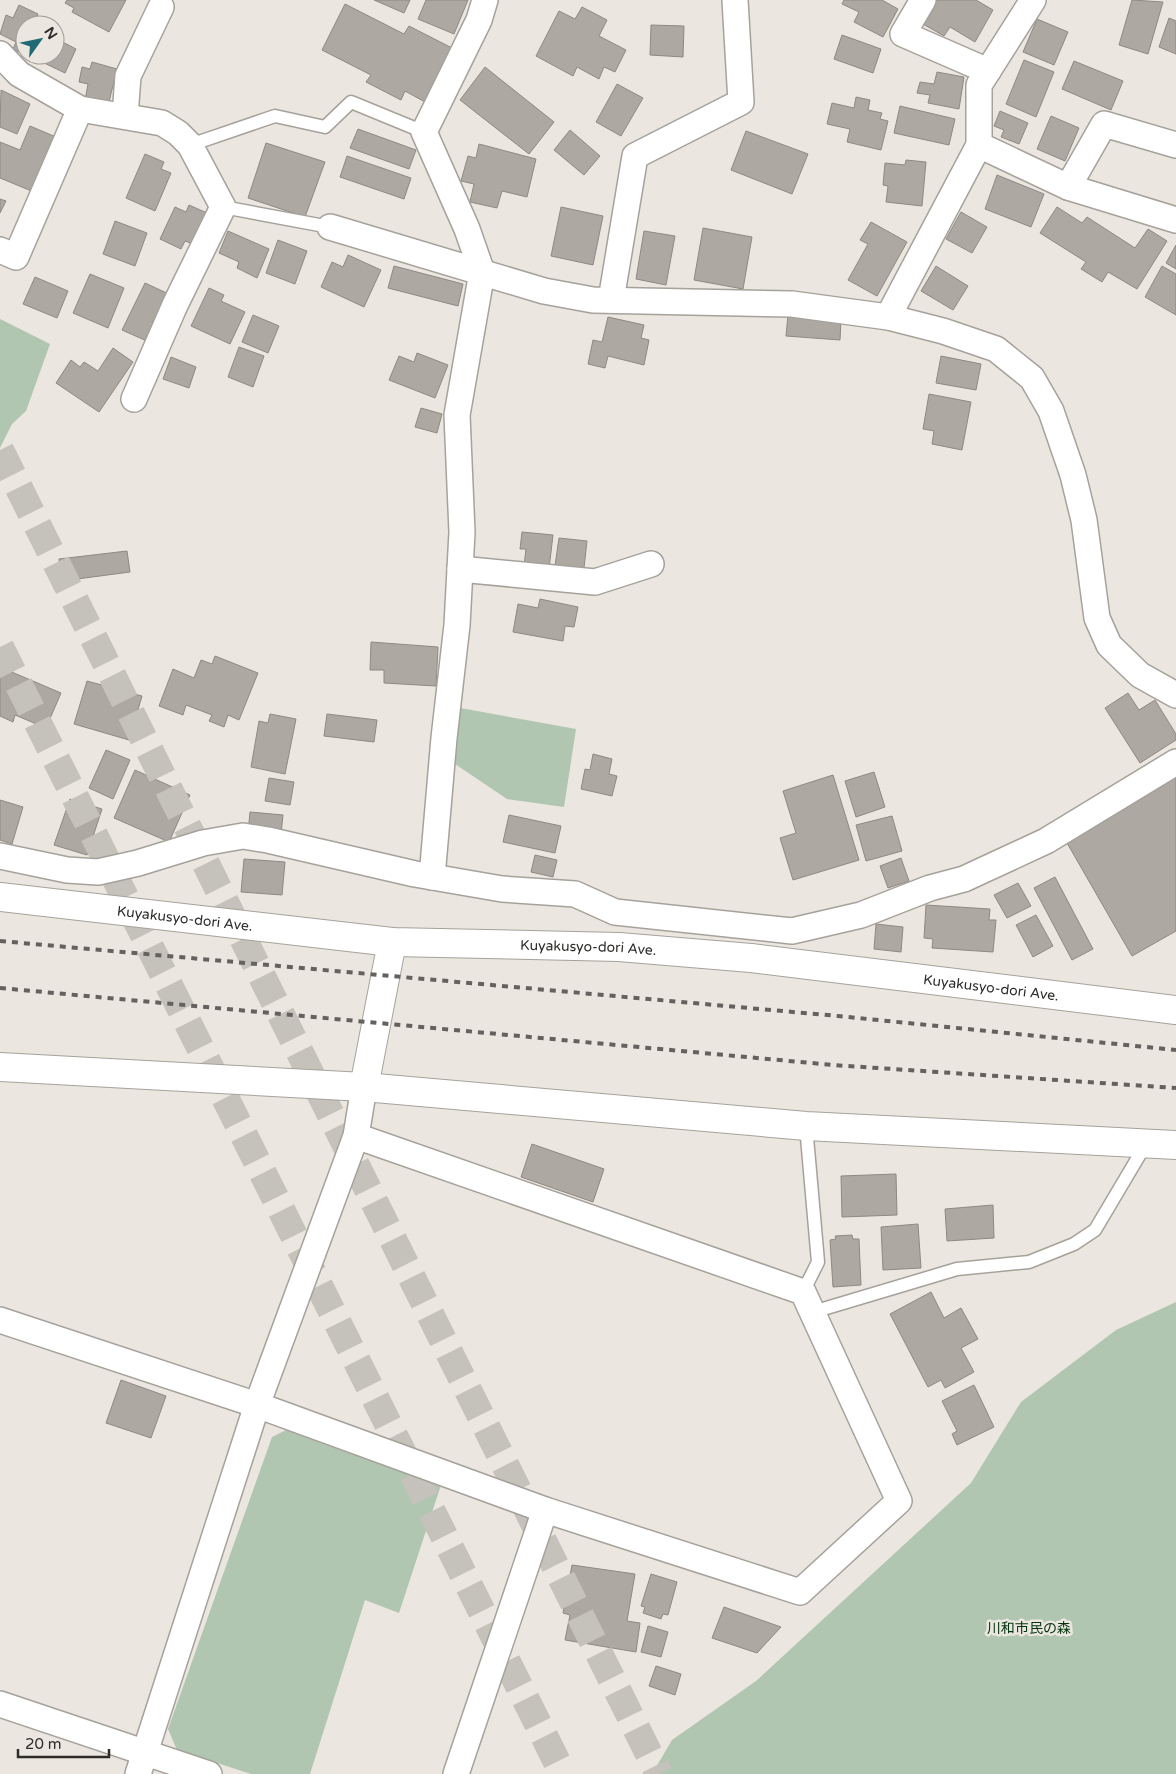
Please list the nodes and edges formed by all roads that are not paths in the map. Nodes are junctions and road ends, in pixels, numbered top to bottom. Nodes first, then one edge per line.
1 (485, 0) edge
2 (734, 0) edge
3 (923, 0) edge
4 (1033, 0) edge
5 (160, 7) dead end
6 (0, 54) edge
7 (988, 71) junction
8 (80, 109) junction
9 (125, 116) junction
10 (424, 132) junction
11 (190, 145) junction
12 (979, 145) junction
13 (1176, 145) edge
14 (1068, 186) junction
15 (223, 207) junction
16 (1176, 220) edge
17 (330, 227) joint
18 (0, 250) edge
19 (482, 272) junction
20 (611, 300) junction
21 (888, 317) junction
22 (134, 399) dead end
23 (651, 564) dead end
24 (460, 569) junction
25 (1176, 695) edge
26 (1176, 762) edge
27 (0, 856) edge
28 (432, 877) junction
29 (0, 897) edge
30 (615, 912) junction
31 (392, 942) junction
32 (619, 947) junction
33 (1176, 1010) edge
34 (0, 1067) edge
35 (364, 1087) junction
36 (806, 1126) junction
37 (356, 1136) junction
38 (1146, 1144) junction
39 (1176, 1145) edge
40 (808, 1302) junction
41 (0, 1320) edge
42 (257, 1405) junction
43 (544, 1510) junction
44 (0, 1704) edge
45 (142, 1763) edge
46 (210, 1774) edge
47 (456, 1774) edge

1 - 10 street
2 - 20 street
3 - 7 street
4 - 7 street
5 - 9 street
6 - 8 street
7 - 12 street
8 - 9 street
8 - 18 street
9 - 11 street
10 - 11 lane
10 - 19 street
11 - 15 street
12 - 14 street
12 - 21 street
13 - 14 street
14 - 16 street
15 - 17 lane
15 - 22 street
17 - 19 street
19 - 20 street
19 - 24 street
20 - 21 street
21 - 25 street
23 - 24 street
24 - 28 street
26 - 30 street
27 - 28 street
28 - 30 street
29 - 31 street, Kuyakusyo-dori Ave.
30 - 32 street
31 - 32 street, Kuyakusyo-dori Ave.
31 - 35 street
32 - 33 street, Kuyakusyo-dori Ave.
34 - 35 street
35 - 36 street
35 - 37 street
36 - 38 street
36 - 40 lane
37 - 40 street
37 - 42 street
38 - 39 street
38 - 40 lane
40 - 43 street
41 - 42 street
42 - 43 street
42 - 45 street
43 - 47 street
44 - 45 street
45 - 46 street

